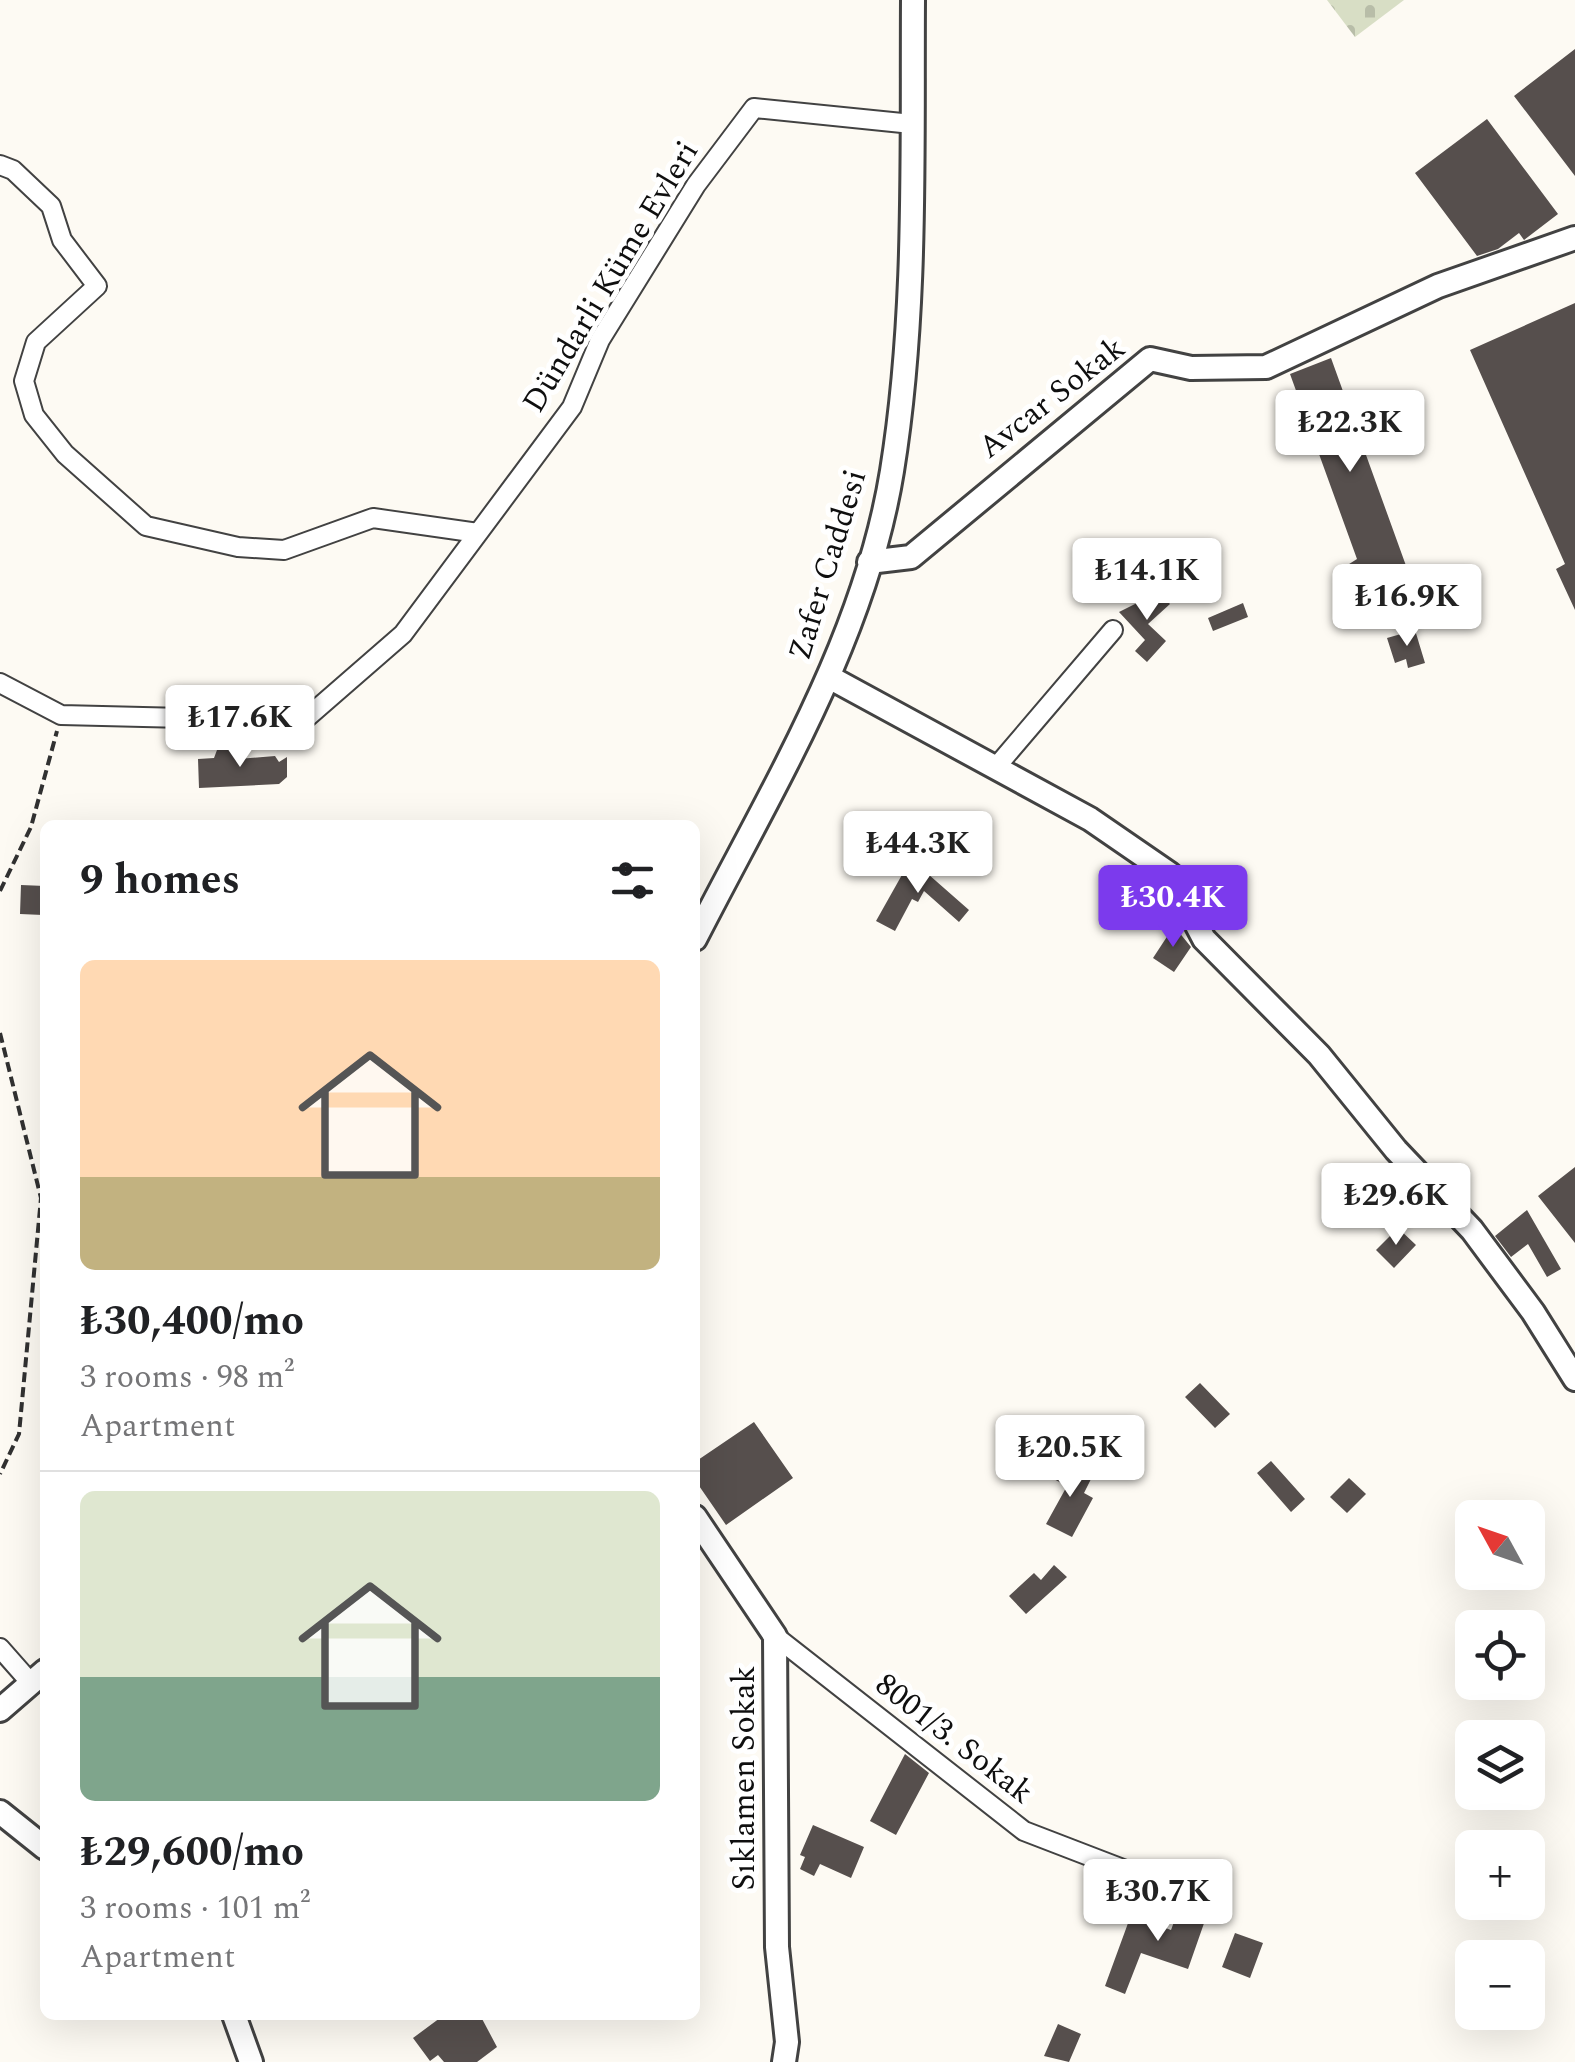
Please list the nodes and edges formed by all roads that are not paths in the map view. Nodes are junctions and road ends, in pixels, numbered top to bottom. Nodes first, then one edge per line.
1 (913, 0) edge
2 (912, 124) junction
3 (0, 165) edge
4 (1575, 238) edge
5 (478, 533) junction
6 (869, 562) junction
7 (1113, 630) dead end
8 (829, 677) junction
9 (0, 684) edge
10 (997, 766) junction
11 (700, 929) edge
12 (1575, 1379) edge
13 (700, 1524) edge
14 (775, 1636) junction
15 (0, 1648) edge
16 (38, 1677) edge
17 (0, 1710) edge
18 (0, 1812) edge
19 (40, 1844) edge
20 (1166, 1886) dead end
21 (236, 2020) edge
22 (251, 2062) edge
23 (784, 2062) edge

1 - 2 street, Zafer Caddesi
2 - 5 street, Dündarli Küme Evleri
2 - 6 street, Zafer Caddesi
3 - 5 street
4 - 6 street, Avcar Sokak
5 - 9 street, Dündarli Küme Evleri
6 - 8 street, Zafer Caddesi
7 - 10 street
8 - 10 street
8 - 11 street, Zafer Caddesi
10 - 12 street
13 - 14 street, Sıklamen Sokak
14 - 20 street, 8001/3. Sokak
14 - 23 street, Sıklamen Sokak
15 - 16 street
16 - 17 street
18 - 19 street
21 - 22 street

